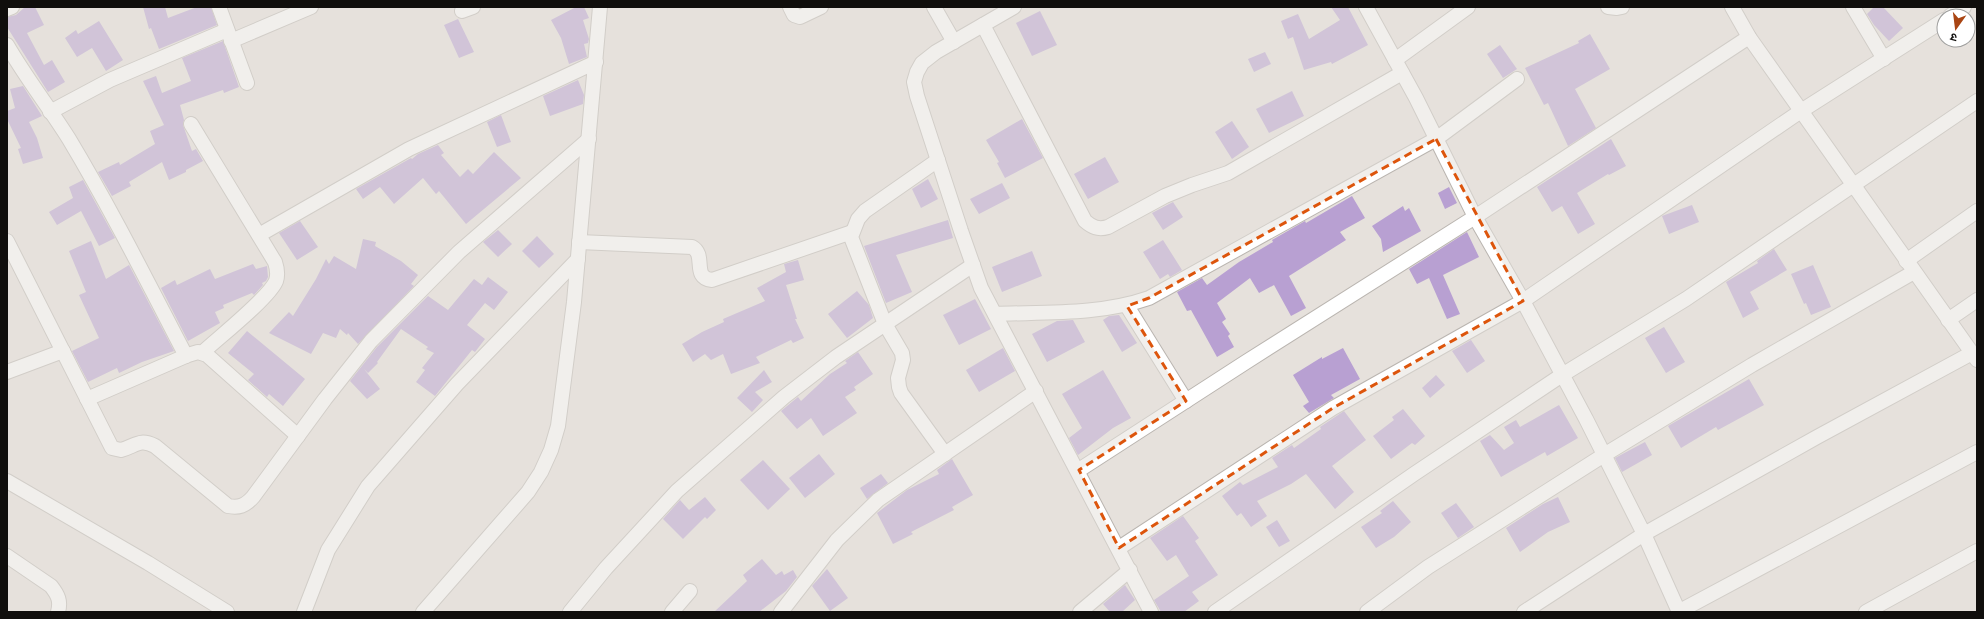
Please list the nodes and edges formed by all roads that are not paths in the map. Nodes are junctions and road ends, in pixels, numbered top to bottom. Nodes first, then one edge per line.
1 (12, 7) edge
2 (219, 7) edge
3 (311, 7) edge
4 (600, 7) edge
5 (790, 7) edge
6 (821, 7) edge
7 (934, 7) edge
8 (1014, 7) edge
9 (1366, 7) edge
10 (1468, 7) edge
11 (1608, 7) edge
12 (1622, 7) edge
13 (1732, 7) edge
14 (1854, 7) edge
15 (7, 9) edge
16 (983, 25) junction
17 (1936, 25) edge
18 (229, 35) junction
19 (1749, 37) junction
20 (954, 42) junction
21 (7, 46) edge
22 (1884, 59) junction
23 (1395, 60) junction
24 (596, 62) junction
25 (1402, 73) junction
26 (1517, 78) dead end
27 (247, 83) dead end
28 (1977, 101) edge
29 (1801, 111) junction
30 (50, 112) junction
31 (191, 124) dead end
32 (589, 139) junction
33 (1436, 139) junction
34 (938, 160) junction
35 (1853, 186) junction
36 (1977, 211) edge
37 (1475, 217) junction
38 (852, 232) junction
39 (258, 235) junction
40 (7, 241) edge
41 (579, 242) junction
42 (578, 259) junction
43 (973, 265) junction
44 (1910, 267) junction
45 (1977, 300) edge
46 (1523, 301) junction
47 (1127, 306) junction
48 (995, 314) junction
49 (1948, 320) junction
50 (885, 324) junction
51 (63, 350) junction
52 (202, 353) junction
53 (186, 356) junction
54 (1974, 357) edge
55 (7, 372) edge
56 (1562, 375) junction
57 (1036, 391) junction
58 (86, 399) junction
59 (1186, 401) junction
60 (298, 436) junction
61 (1977, 452) edge
62 (946, 454) junction
63 (1604, 455) junction
64 (1078, 470) junction
65 (7, 481) edge
66 (1644, 534) junction
67 (1119, 548) junction
68 (1977, 551) edge
69 (7, 556) edge
70 (1130, 570) junction
71 (690, 591) dead end
72 (58, 612) edge
73 (227, 612) edge
74 (304, 612) edge
75 (423, 612) edge
76 (570, 612) edge
77 (672, 612) edge
78 (781, 612) edge
79 (1080, 612) edge
80 (1151, 612) edge
81 (1215, 612) edge
82 (1367, 612) edge
83 (1524, 612) edge
84 (1679, 612) edge
85 (1866, 612) edge

1 - 15 street
2 - 18 street
3 - 18 street
4 - 24 street
5 - 6 street
7 - 20 street
8 - 16 street
9 - 23 street
10 - 23 street
11 - 12 street
13 - 19 street
14 - 22 street
16 - 20 street
16 - 25 street
17 - 22 street
18 - 27 street
18 - 30 street
19 - 29 street
19 - 37 street
20 - 34 street
21 - 30 street
22 - 29 street
23 - 25 street
24 - 32 street
24 - 39 street
25 - 33 street
26 - 33 street
28 - 35 street
29 - 35 street
29 - 46 street
30 - 53 street
31 - 39 street
32 - 41 street
32 - 60 street
33 - 37 street
33 - 47 street
34 - 38 street
34 - 43 street
35 - 44 street
35 - 56 street
36 - 44 street
37 - 46 street
37 - 59 street
38 - 41 street
38 - 50 street
39 - 52 street
40 - 51 street
41 - 42 street
42 - 74 street
42 - 75 street
43 - 48 street
43 - 50 street
44 - 49 street
44 - 63 street
45 - 49 street
46 - 56 street
46 - 67 street
47 - 48 street
47 - 59 street
48 - 57 street
49 - 54 street
50 - 62 street
50 - 76 street
51 - 55 street
51 - 58 street
52 - 53 street
52 - 60 street
53 - 58 street
54 - 66 street
56 - 63 street
56 - 81 street
57 - 62 street
57 - 64 street
58 - 60 street
59 - 64 street
61 - 84 street
62 - 78 street
63 - 66 street
63 - 82 street
64 - 67 street
65 - 73 street
66 - 83 street
66 - 84 street
67 - 70 street
68 - 85 street
69 - 72 street
70 - 79 street
70 - 80 street
71 - 77 street

